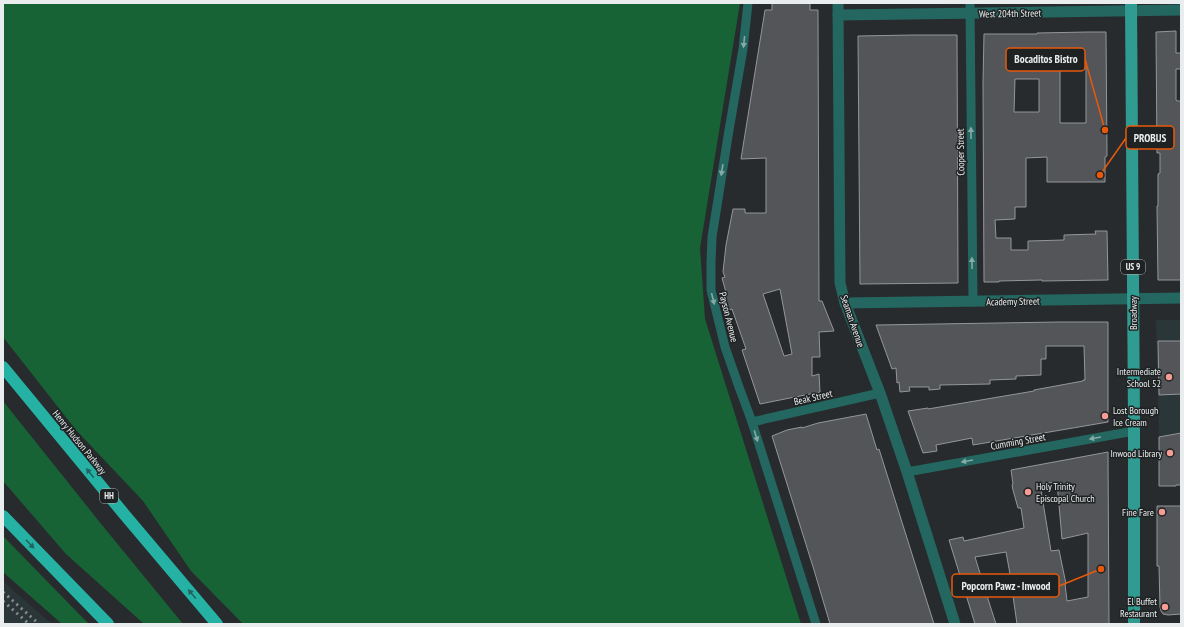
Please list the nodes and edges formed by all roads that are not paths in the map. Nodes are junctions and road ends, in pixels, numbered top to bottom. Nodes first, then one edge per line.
1 (748, 3) edge
2 (838, 3) edge
3 (1131, 7) edge
4 (970, 8) edge
5 (1181, 10) edge
6 (838, 15) junction
7 (1181, 298) edge
8 (1133, 299) junction
9 (973, 302) junction
10 (845, 303) junction
11 (3, 367) edge
12 (880, 394) junction
13 (752, 422) junction
14 (1134, 431) junction
15 (907, 472) junction
16 (3, 516) edge
17 (105, 621) edge
18 (118, 624) edge
19 (217, 624) edge
20 (816, 624) edge
21 (955, 624) edge
22 (1134, 624) edge

1 -> 13 street, Payson Avenue
2 - 6 street, Seaman Avenue
3 - 4 street, West 204th Street
3 - 5 street, West 204th Street
3 - 8 main road, Broadway / US 9
4 - 6 street, West 204th Street
9 -> 4 street, Cooper Street
6 - 10 street, Seaman Avenue
7 - 8 street, Academy Street
8 - 9 street, Academy Street
8 - 14 main road, Broadway / US 9
9 - 10 street, Academy Street
10 - 12 street, Seaman Avenue
19 -> 11 highway, Henry Hudson Parkway / HH
12 - 13 street, Beak Street
12 - 15 street, Seaman Avenue
13 -> 20 street, Payson Avenue
14 -> 15 street, Cumming Street
14 - 22 main road, Broadway / US 9
15 - 21 street, Seaman Avenue
16 -> 17 highway
17 - 18 highway

